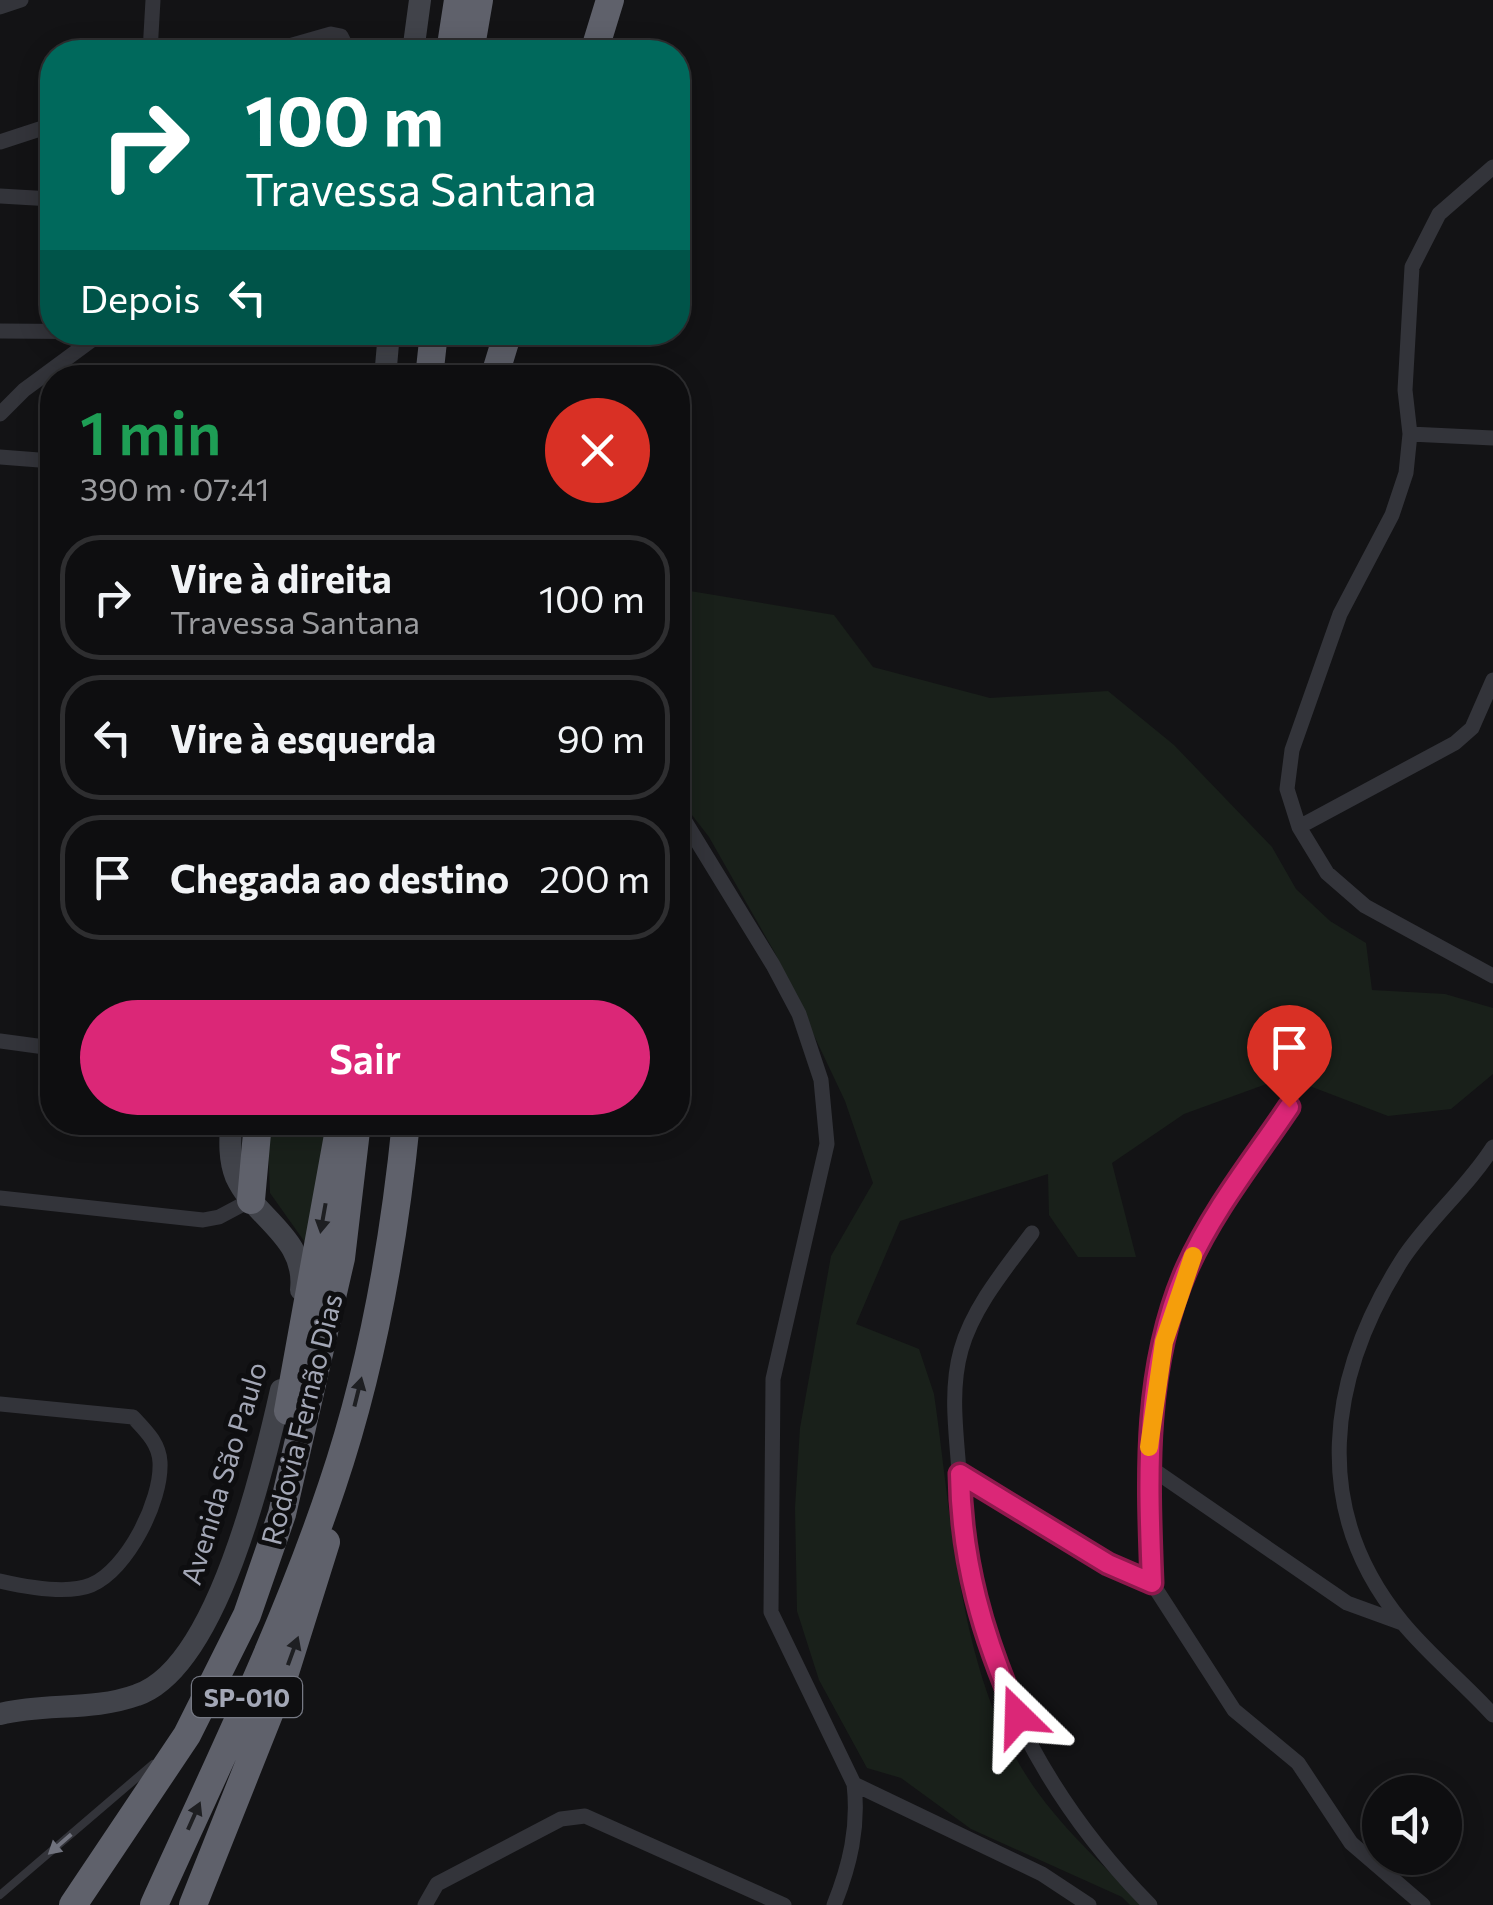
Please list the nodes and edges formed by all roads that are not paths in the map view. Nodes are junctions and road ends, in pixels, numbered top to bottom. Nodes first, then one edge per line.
1 (21, 0) edge
2 (154, 0) edge
3 (420, 0) edge
4 (458, 0) edge
5 (479, 0) edge
6 (610, 0) edge
7 (0, 7) edge
8 (151, 40) edge
9 (310, 40) edge
10 (343, 40) edge
11 (415, 40) edge
12 (452, 40) edge
13 (472, 40) edge
14 (598, 40) edge
15 (40, 129) edge
16 (0, 142) edge
17 (1493, 167) edge
18 (0, 196) edge
19 (40, 198) edge
20 (0, 331) edge
21 (40, 332) edge
22 (85, 345) edge
23 (58, 365) edge
24 (40, 378) edge
25 (0, 414) edge
26 (1410, 434) junction
27 (1493, 438) edge
28 (0, 457) edge
29 (40, 460) edge
30 (1493, 680) edge
31 (1299, 827) junction
32 (690, 830) edge
33 (1493, 976) edge
34 (0, 1041) edge
35 (40, 1046) edge
36 (1289, 1107) dead end
37 (231, 1135) edge
38 (257, 1135) edge
39 (338, 1135) edge
40 (355, 1135) edge
41 (404, 1135) edge
42 (1493, 1147) edge
43 (0, 1198) edge
44 (251, 1200) junction
45 (1032, 1233) dead end
46 (0, 1404) edge
47 (1148, 1466) junction
48 (960, 1474) junction
49 (332, 1486) junction
50 (282, 1514) junction
51 (0, 1582) edge
52 (1152, 1583) junction
53 (1403, 1624) junction
54 (1, 1713) edge
55 (1493, 1715) edge
56 (187, 1735) junction
57 (854, 1784) junction
58 (0, 1895) edge
59 (73, 1905) edge
60 (154, 1905) edge
61 (194, 1905) edge
62 (425, 1905) edge
63 (784, 1905) edge
64 (834, 1905) edge
65 (1090, 1905) edge
66 (1150, 1905) edge
67 (1423, 1905) edge

1 - 7 street
2 - 8 street
3 - 11 street
4 - 12 highway
5 - 13 highway
6 - 14 highway
9 - 10 street
15 - 16 street
17 - 26 street
18 - 19 street
20 - 21 street
22 - 23 street
24 - 25 street
26 - 27 street
26 - 31 street
28 - 29 street
30 - 31 street
31 - 33 street
32 - 57 street
34 - 35 street
36 - 47 street
37 - 44 street, Avenida São Paulo
38 - 44 highway
39 -> 50 highway
40 - 50 highway, Rodovia Fernão Dias / SP-010
49 -> 41 highway, Rodovia Fernão Dias / SP-010
42 - 53 street
43 - 44 street
44 - 54 street, Avenida São Paulo
45 - 48 street
46 - 51 street
47 - 52 street
47 - 53 street
48 - 52 street
48 - 66 street
60 -> 49 highway, Rodovia Fernão Dias / SP-010
61 -> 49 highway
50 - 56 highway, Rodovia Fernão Dias / SP-010
52 - 67 street
53 - 55 street
56 -> 58 lane
56 - 59 highway, Rodovia Fernão Dias / SP-010
57 - 64 street
57 - 65 street
62 - 63 street

